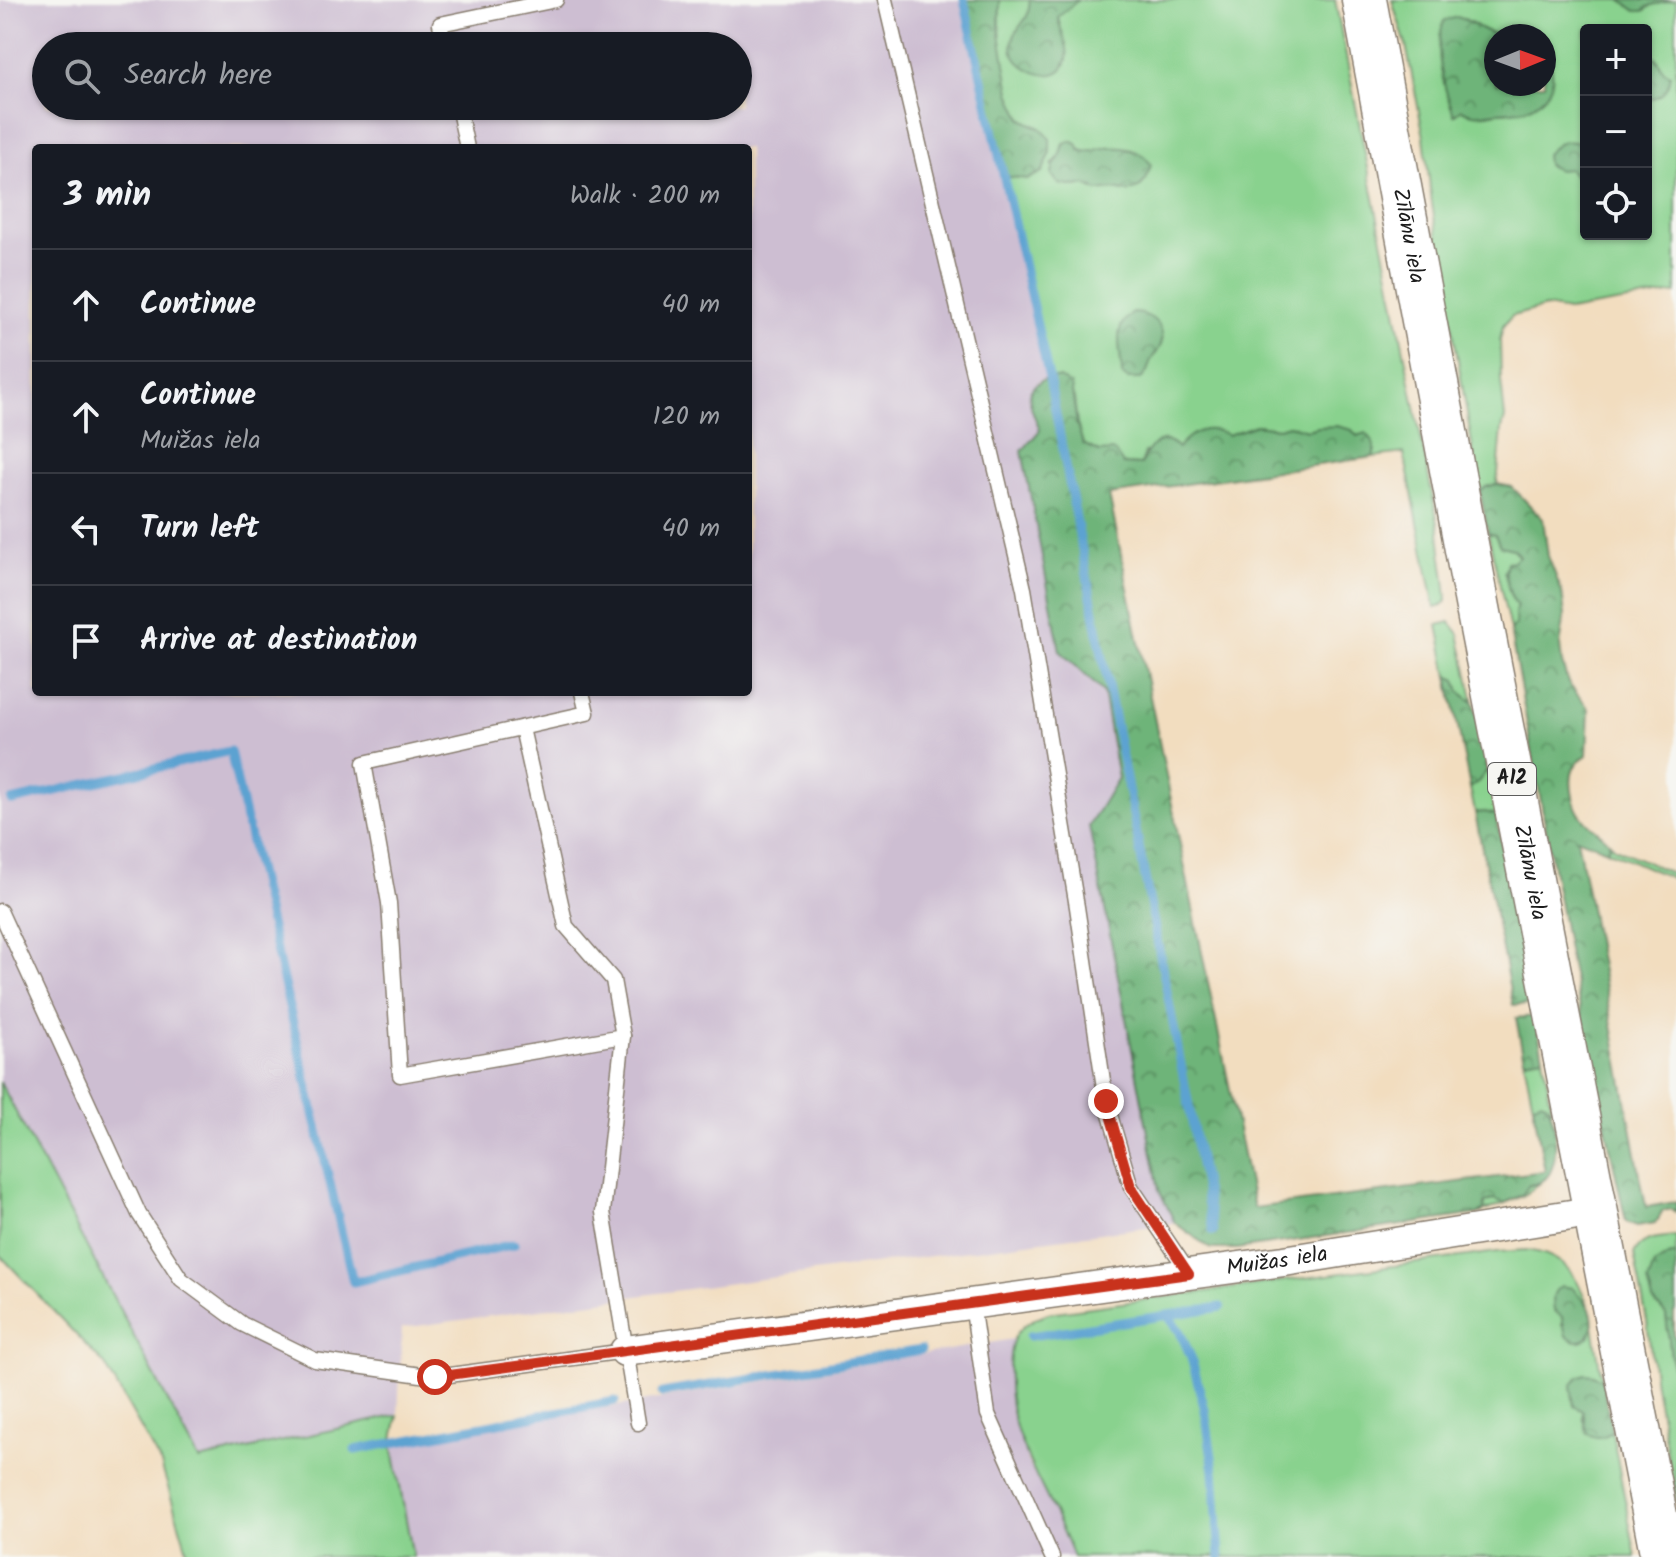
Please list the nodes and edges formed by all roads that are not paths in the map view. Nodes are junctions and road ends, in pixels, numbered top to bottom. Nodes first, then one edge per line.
1 (556, 0) edge
2 (885, 0) edge
3 (1364, 0) edge
4 (442, 32) edge
5 (461, 120) edge
6 (466, 144) edge
7 (583, 696) edge
8 (522, 728) junction
9 (0, 911) edge
10 (623, 1036) junction
11 (1596, 1211) junction
12 (1189, 1274) junction
13 (972, 1304) junction
14 (625, 1351) junction
15 (638, 1423) dead end
16 (1039, 1528) junction
17 (1041, 1557) edge
18 (1052, 1557) edge
19 (1663, 1557) edge

1 - 4 lane
2 - 12 lane
3 - 11 highway, Zīlānu iela / A12
5 - 6 lane
7 - 8 lane
8 - 10 lane
8 - 10 lane
9 - 14 lane
10 - 14 lane
11 - 12 street, Muižas iela
11 - 19 highway, Zīlānu iela / A12
12 - 13 street, Muižas iela
13 - 14 street, Muižas iela
13 - 16 lane
14 - 15 lane
16 - 17 lane
16 - 18 lane

